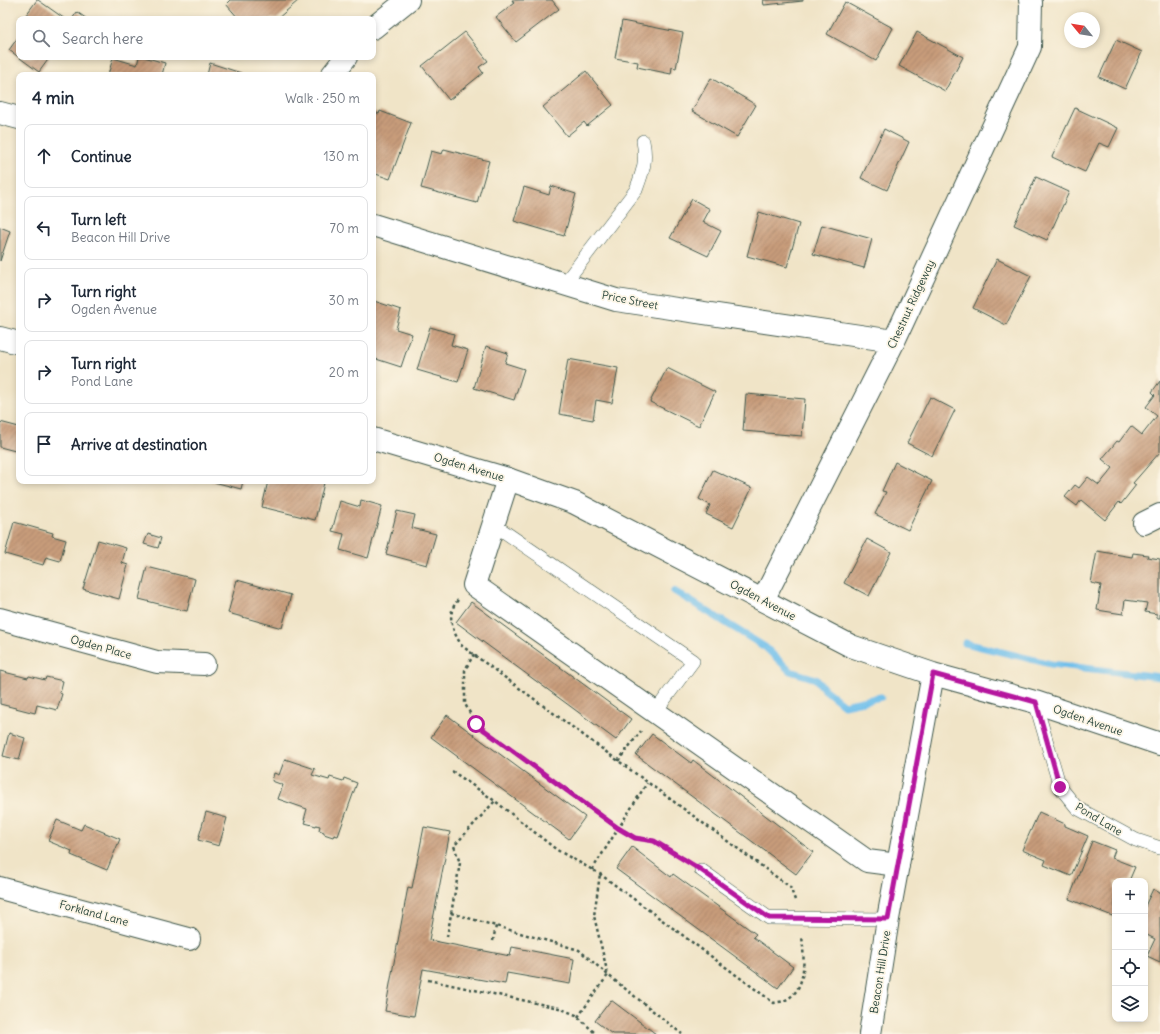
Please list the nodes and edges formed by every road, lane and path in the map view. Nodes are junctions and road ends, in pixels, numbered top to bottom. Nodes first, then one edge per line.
1 (408, 0) edge
2 (1030, 0) edge
3 (376, 26) edge
4 (344, 60) edge
5 (334, 72) edge
6 (0, 112) edge
7 (16, 117) edge
8 (643, 141) dead end
9 (376, 226) edge
10 (564, 284) junction
11 (0, 338) edge
12 (894, 341) junction
13 (16, 342) edge
14 (376, 440) edge
15 (508, 479) junction
16 (493, 524) junction
17 (474, 586) junction
18 (763, 600) junction
19 (0, 619) edge
20 (474, 654) junction
21 (204, 664) dead end
22 (933, 674) junction
23 (1036, 702) junction
24 (655, 712) junction
25 (1160, 744) edge
26 (618, 761) junction
27 (452, 771) dead end
28 (647, 783) junction
29 (495, 801) junction
30 (618, 828) junction
31 (1160, 848) edge
32 (898, 865) junction
33 (592, 870) junction
34 (701, 870) joint
35 (600, 874) junction
36 (0, 888) edge
37 (451, 913) junction
38 (800, 918) junction
39 (888, 919) junction
40 (496, 926) junction
41 (447, 936) dead end
42 (189, 939) dead end
43 (493, 941) dead end
44 (608, 975) junction
45 (428, 980) dead end
46 (578, 1017) junction
47 (596, 1034) edge
48 (682, 1034) edge
49 (870, 1034) edge

1 - 3 street
2 - 12 street, Chestnut Ridgeway
4 - 5 street
6 - 7 street
8 - 10 lane
9 - 10 street, Price Street
10 - 12 street, Price Street
11 - 13 street
12 - 18 street, Chestnut Ridgeway
14 - 15 street, Ogden Avenue
15 - 16 street
15 - 18 street, Ogden Avenue
16 - 17 street
16 - 24 lane
17 - 20 path
17 - 24 street
18 - 22 street, Ogden Avenue
19 - 21 street, Ogden Place
20 - 26 path
20 - 30 path
22 - 23 street, Ogden Avenue
22 - 32 street, Beacon Hill Drive
23 - 25 street, Ogden Avenue
23 - 31 lane, Pond Lane
24 - 26 path
24 - 32 street
26 - 28 path
27 - 29 path
28 - 30 path
28 - 38 path
29 - 33 path
29 - 37 path
30 - 33 path
30 - 34 path
32 - 39 street, Beacon Hill Drive
33 - 35 path
34 - 38 lane
35 - 38 path
35 - 44 path
36 - 42 street, Forkland Lane
37 - 40 path
37 - 41 path
38 - 39 lane
39 - 49 street, Beacon Hill Drive
40 - 43 path
40 - 44 path
44 - 46 path
44 - 48 path
45 - 46 path
46 - 47 path

